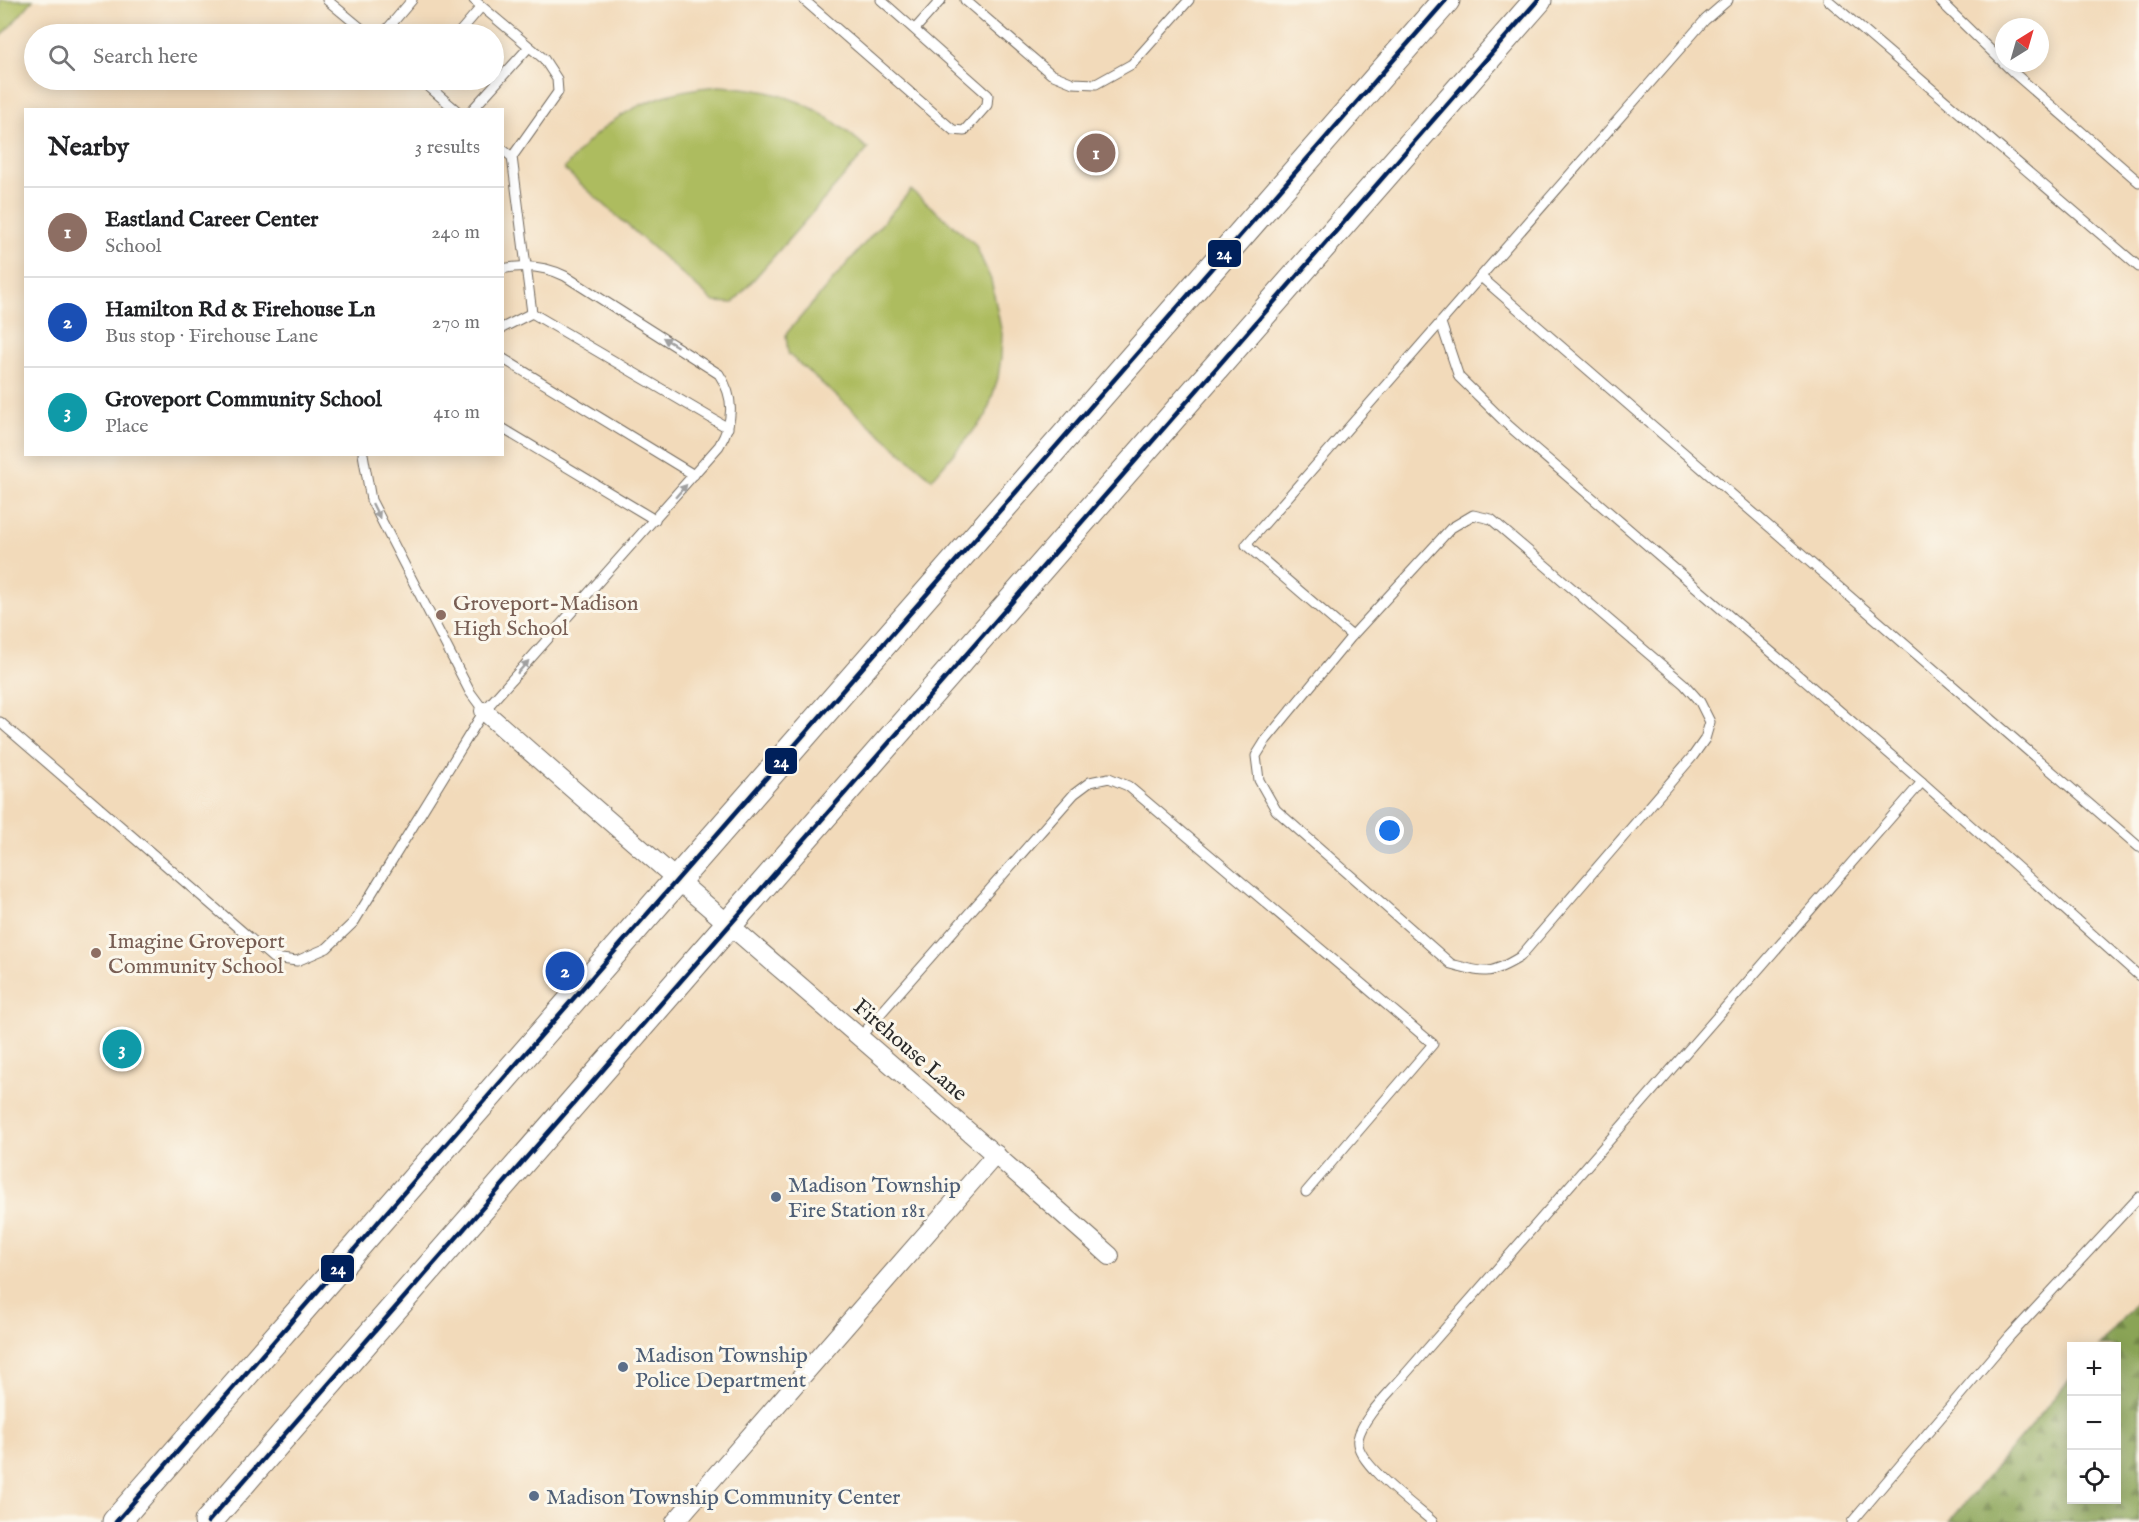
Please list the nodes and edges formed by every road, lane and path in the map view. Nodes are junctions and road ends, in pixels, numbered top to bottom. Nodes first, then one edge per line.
1 (412, 0) edge
2 (804, 0) edge
3 (881, 0) edge
4 (941, 0) edge
5 (965, 0) edge
6 (1189, 0) edge
7 (1446, 0) edge
8 (1538, 0) edge
9 (1728, 0) edge
10 (1828, 0) edge
11 (1939, 0) edge
12 (333, 2) edge
13 (478, 3) edge
14 (357, 24) edge
15 (392, 24) edge
16 (464, 24) edge
17 (502, 24) edge
18 (504, 25) edge
19 (915, 29) junction
20 (529, 47) junction
21 (504, 75) edge
22 (433, 90) edge
23 (490, 90) edge
24 (454, 108) edge
25 (474, 108) edge
26 (504, 151) edge
27 (512, 157) junction
28 (2139, 182) edge
29 (527, 266) junction
30 (2139, 267) edge
31 (504, 269) edge
32 (1481, 277) junction
33 (532, 313) junction
34 (1441, 323) junction
35 (504, 327) edge
36 (504, 359) edge
37 (728, 428) junction
38 (504, 429) edge
39 (363, 456) edge
40 (694, 475) junction
41 (655, 520) junction
42 (1352, 636) junction
43 (484, 711) junction
44 (0, 722) edge
45 (1922, 782) junction
46 (2139, 848) edge
47 (678, 879) junction
48 (729, 924) junction
49 (2139, 976) edge
50 (860, 1037) junction
51 (996, 1154) junction
52 (1306, 1192) dead end
53 (2139, 1197) edge
54 (1110, 1256) dead end
55 (116, 1522) edge
56 (208, 1522) edge
57 (675, 1522) edge
58 (1433, 1522) edge
59 (1852, 1522) edge

1 - 15 lane
2 - 19 lane
3 - 19 lane
4 - 19 lane
5 - 6 lane
7 - 47 main road
8 - 48 main road
9 - 32 lane
10 - 30 lane
11 - 28 lane
12 - 14 lane
13 - 16 lane
13 - 17 lane
18 - 20 lane
20 - 21 lane
20 - 27 lane
22 - 24 lane
23 - 25 lane
26 - 27 lane
27 - 29 lane
29 - 31 lane
29 - 33 lane
37 -> 29 lane
32 - 34 lane
32 - 46 lane
33 - 35 lane
33 - 37 lane
34 - 42 lane
34 - 45 lane
36 - 40 lane
37 - 40 lane
38 - 41 lane
39 -> 43 lane
41 -> 40 lane
43 -> 41 lane
42 - 42 lane
43 - 44 lane
43 - 47 street, Firehouse Lane
45 - 49 lane
45 - 58 lane
47 - 48 street, Firehouse Lane
47 - 55 main road
48 - 50 street, Firehouse Lane
48 - 56 main road
50 - 51 street, Firehouse Lane
50 - 52 lane
51 - 54 street, Firehouse Lane
51 - 57 street
53 - 59 lane

